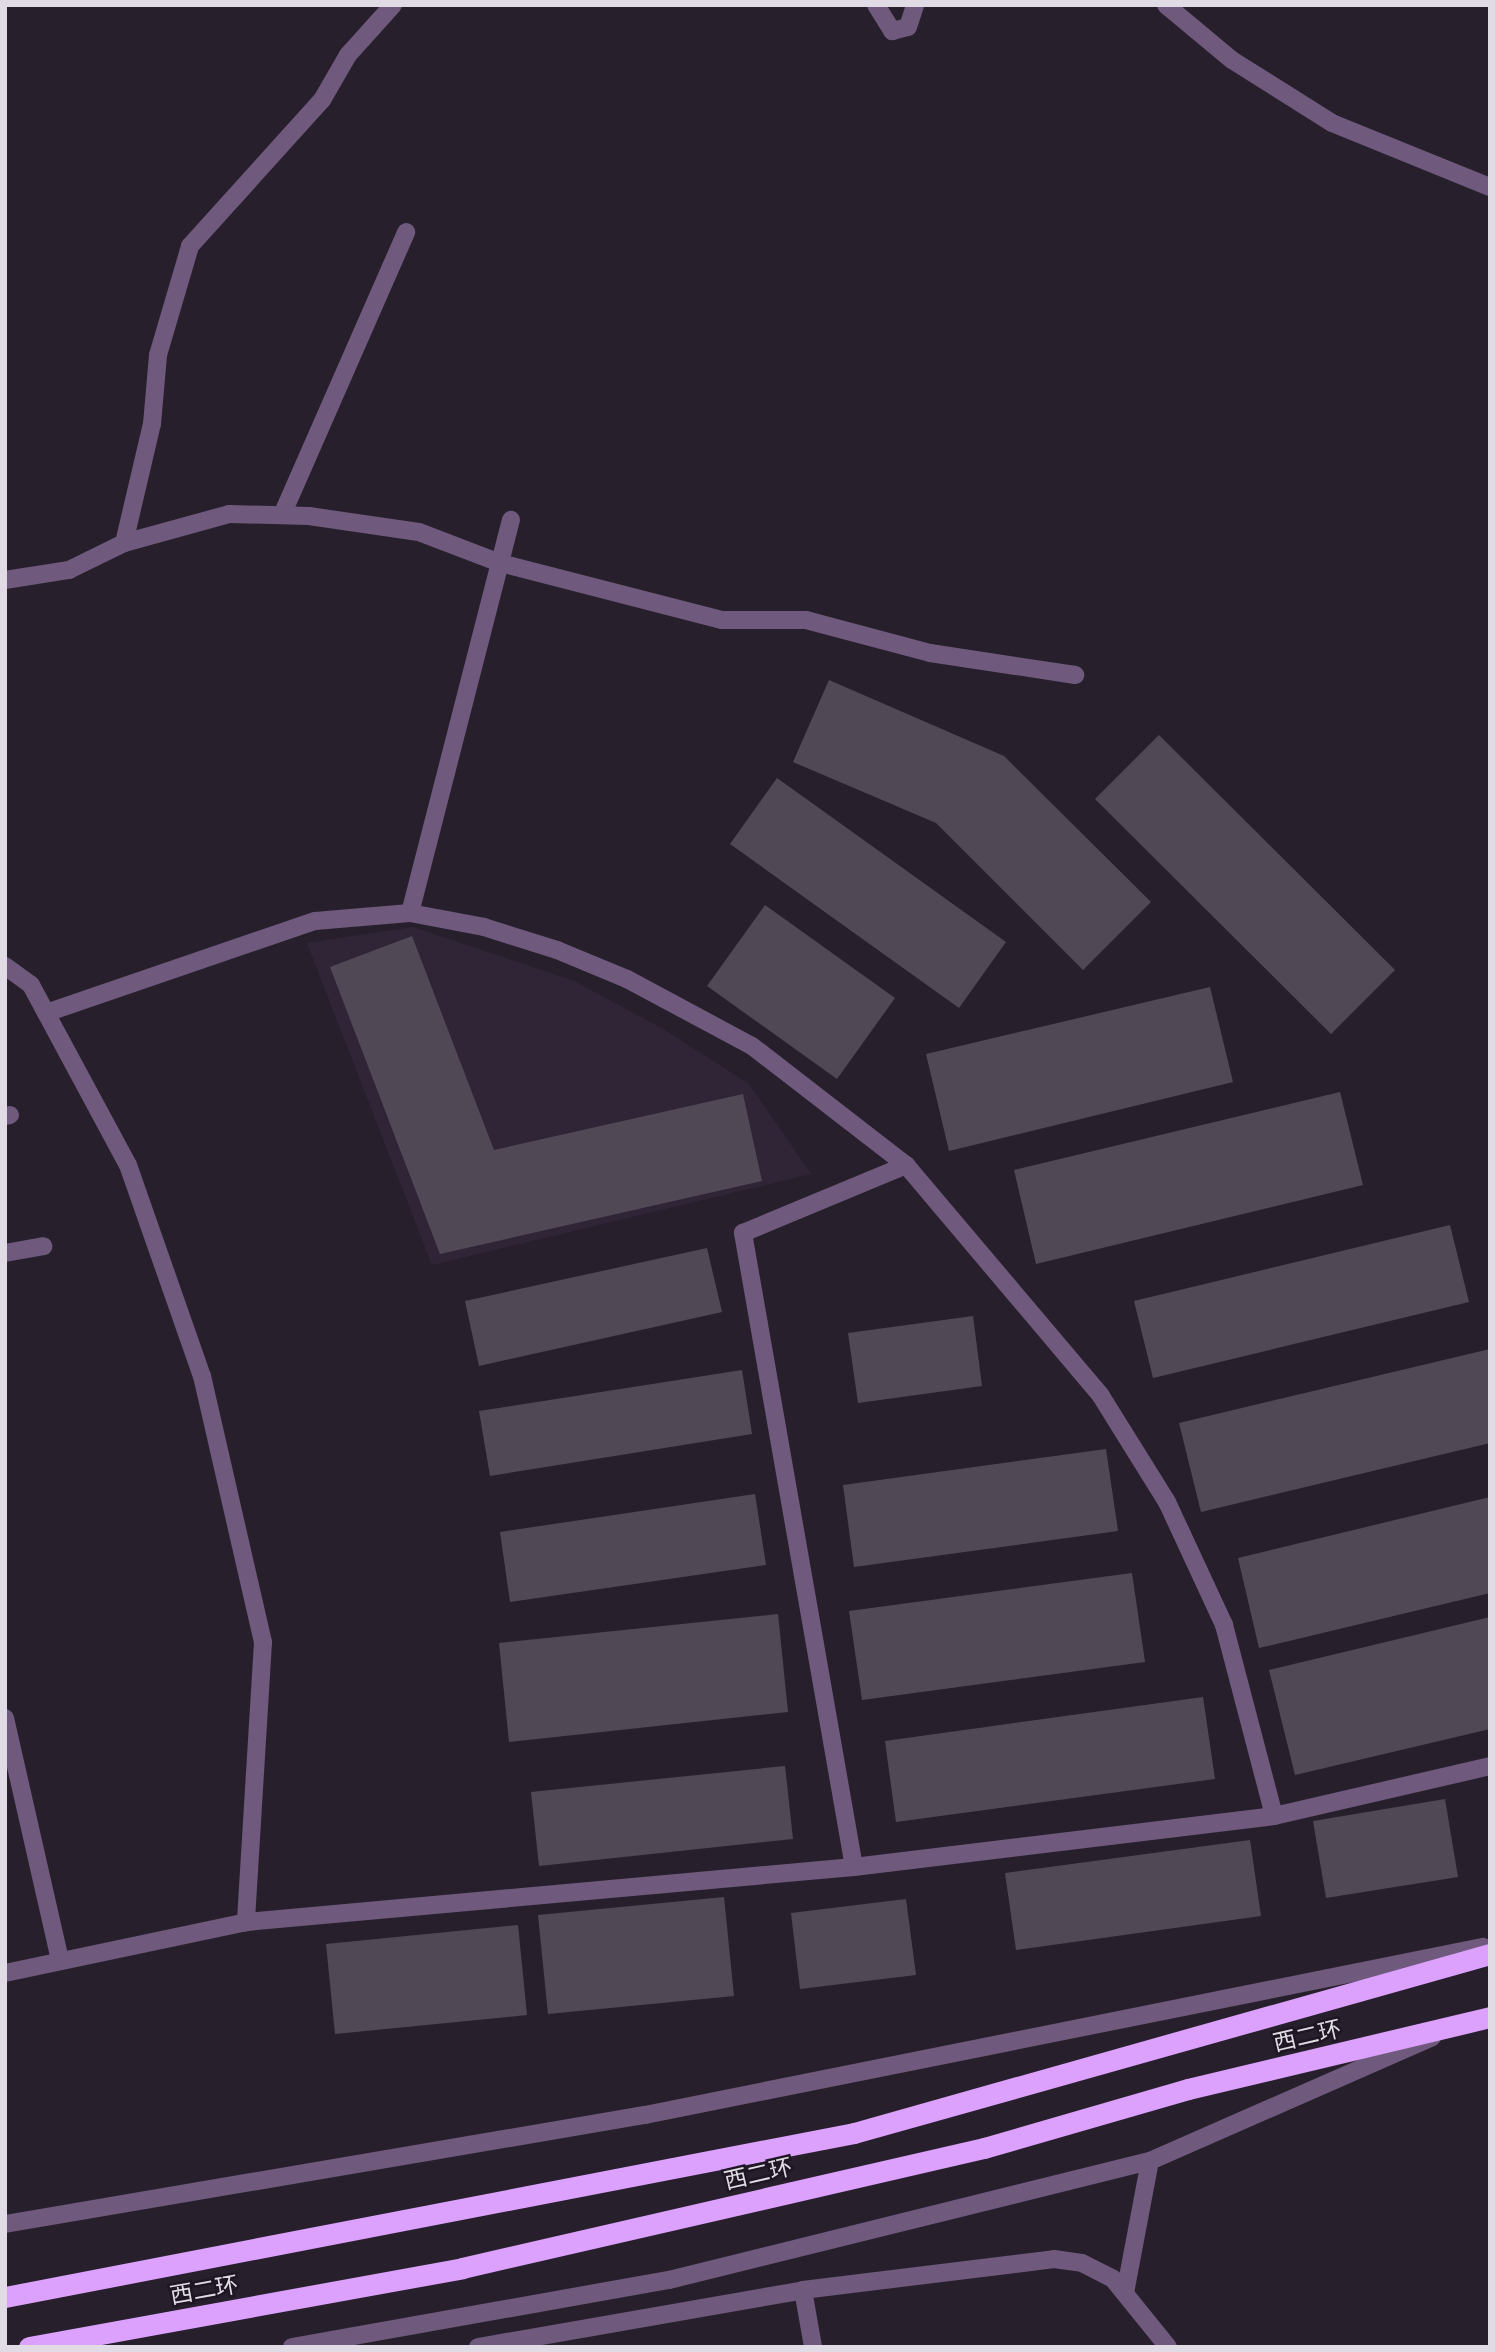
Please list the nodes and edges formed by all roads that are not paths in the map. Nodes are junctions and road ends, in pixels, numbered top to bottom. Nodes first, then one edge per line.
1 (393, 5) edge
2 (876, 5) edge
3 (915, 5) edge
4 (1166, 5) edge
5 (1490, 187) edge
6 (407, 232) dead end
7 (282, 515) junction
8 (511, 520) dead end
9 (124, 543) junction
10 (500, 563) junction
11 (5, 580) edge
12 (1075, 675) dead end
13 (410, 913) junction
14 (5, 966) edge
15 (46, 1013) junction
16 (906, 1165) junction
17 (43, 1246) dead end
18 (5, 1253) edge
19 (5, 1718) edge
20 (1490, 1766) edge
21 (1274, 1816) junction
22 (854, 1867) junction
23 (246, 1922) junction
24 (1490, 1946) edge
25 (1490, 1954) edge
26 (60, 1961) junction
27 (5, 1973) edge
28 (1490, 2017) edge
29 (1449, 2030) junction
30 (1150, 2161) junction
31 (5, 2224) edge
32 (803, 2290) junction
33 (1125, 2293) junction
34 (5, 2297) edge
35 (29, 2347) edge
36 (292, 2347) edge
37 (478, 2347) edge
38 (813, 2347) edge
39 (1168, 2347) edge

1 - 9 street
2 - 3 street
4 - 5 street
6 - 7 street
7 - 9 street
7 - 10 street
8 - 10 street
9 - 11 street
10 - 12 street
10 - 13 street
13 - 15 street
13 - 16 street
14 - 15 street
15 - 23 street
16 - 21 street
16 - 22 street
17 - 18 street
19 - 26 street
20 - 21 street
21 - 22 street
22 - 23 street
23 - 26 street
24 - 31 street
25 - 34 highway, 西二环
26 - 27 street
28 - 29 highway, 西二环
29 - 30 street
29 - 35 highway, 西二环
30 - 33 street
30 - 36 street
32 - 33 street
32 - 37 street
32 - 38 street
33 - 39 street

